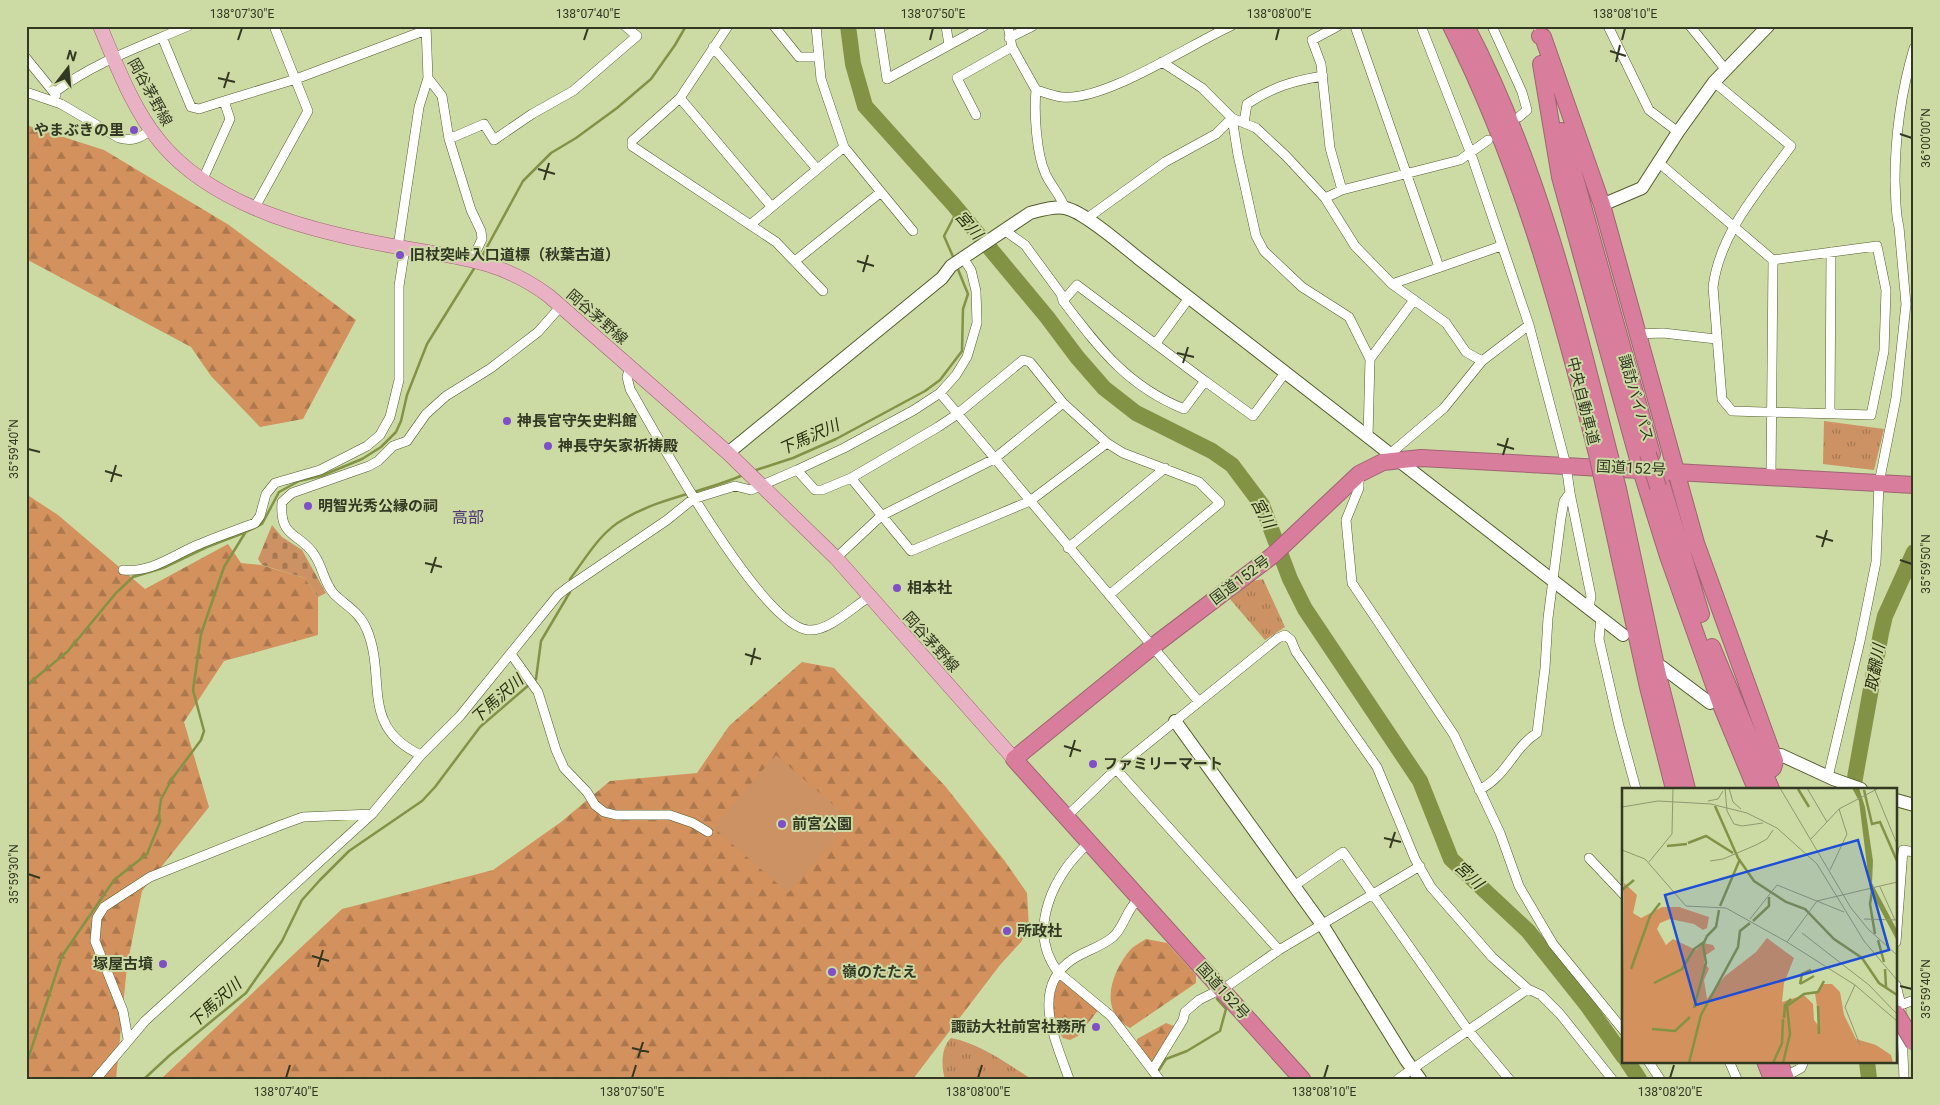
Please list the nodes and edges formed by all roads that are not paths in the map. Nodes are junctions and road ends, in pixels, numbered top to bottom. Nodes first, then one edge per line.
1 (100, 26) edge
2 (188, 26) edge
3 (274, 26) edge
4 (625, 26) edge
5 (728, 26) edge
6 (774, 26) edge
7 (816, 26) edge
8 (879, 26) edge
9 (946, 26) edge
10 (984, 26) edge
11 (1008, 26) edge
12 (1033, 26) edge
13 (1231, 26) edge
14 (1338, 26) edge
15 (1356, 26) edge
16 (1421, 26) edge
17 (1451, 26) edge
18 (1466, 26) edge
19 (1492, 26) edge
20 (1608, 26) edge
21 (1690, 26) edge
22 (1768, 26) edge
23 (426, 28) edge
24 (1537, 28) edge
25 (162, 37) junction
26 (1011, 43) junction
27 (949, 45) junction
28 (713, 47) junction
29 (1914, 48) edge
30 (113, 57) junction
31 (819, 57) junction
32 (26, 58) edge
33 (1162, 62) junction
34 (1541, 64) junction
35 (1726, 70) junction
36 (1323, 76) junction
37 (428, 78) junction
38 (296, 80) junction
39 (1714, 82) junction
40 (1036, 90) junction
41 (26, 92) edge
42 (55, 92) junction
43 (680, 98) junction
44 (224, 100) junction
45 (61, 104) junction
46 (976, 115) dead end
47 (1518, 117) dead end
48 (1232, 118) junction
49 (1244, 123) junction
50 (151, 130) junction
51 (1678, 132) junction
52 (449, 139) junction
53 (1488, 140) dead end
54 (844, 147) junction
55 (1470, 154) junction
56 (1658, 162) junction
57 (817, 168) junction
58 (1407, 174) junction
59 (203, 179) junction
60 (1342, 190) junction
61 (881, 192) junction
62 (1325, 198) junction
63 (1602, 205) junction
64 (771, 206) junction
65 (254, 208) junction
66 (1065, 208) junction
67 (1086, 219) junction
68 (750, 225) junction
69 (1734, 225) junction
70 (913, 231) dead end
71 (1002, 232) junction
72 (1501, 246) junction
73 (402, 248) junction
74 (1830, 252) junction
75 (795, 260) junction
76 (960, 260) junction
77 (1772, 260) junction
78 (477, 261) junction
79 (1438, 267) junction
80 (1392, 284) junction
81 (822, 291) dead end
82 (1189, 298) junction
83 (1414, 300) junction
84 (1063, 301) junction
85 (561, 306) junction
86 (1529, 325) junction
87 (1637, 334) junction
88 (1716, 339) junction
89 (1156, 343) junction
90 (1370, 359) junction
91 (1482, 362) junction
92 (630, 367) junction
93 (1285, 374) junction
94 (1205, 381) junction
95 (940, 393) junction
96 (1064, 404) junction
97 (1770, 411) junction
98 (1830, 413) junction
99 (956, 415) junction
100 (1368, 437) junction
101 (387, 441) junction
102 (1107, 443) junction
103 (728, 453) junction
104 (1650, 454) junction
105 (1394, 457) junction
106 (1604, 458) junction
107 (994, 459) junction
108 (1566, 464) junction
109 (1164, 468) junction
110 (797, 470) junction
111 (1641, 470) junction
112 (1678, 470) junction
113 (1360, 474) junction
114 (1771, 476) junction
115 (850, 478) junction
116 (757, 481) junction
117 (1882, 483) junction
118 (1914, 485) edge
119 (1611, 488) junction
120 (1570, 494) junction
121 (690, 495) junction
122 (274, 498) junction
123 (1030, 501) junction
124 (881, 516) junction
125 (1068, 548) junction
126 (836, 558) junction
127 (123, 570) dead end
128 (1553, 582) junction
129 (1109, 596) junction
130 (870, 597) junction
131 (1589, 609) junction
132 (1601, 618) junction
133 (1623, 635) dead end
134 (1152, 647) junction
135 (511, 654) junction
136 (1662, 667) dead end
137 (1199, 702) junction
138 (1710, 703) dead end
139 (1175, 721) junction
140 (422, 755) junction
141 (1781, 755) dead end
142 (1014, 759) junction
143 (1116, 769) junction
144 (1830, 778) junction
145 (1764, 785) edge
146 (1636, 788) edge
147 (1674, 788) edge
148 (1688, 788) edge
149 (1858, 788) edge
150 (1479, 790) junction
151 (1898, 801) edge
152 (1914, 805) edge
153 (372, 814) junction
154 (1066, 817) junction
155 (708, 832) dead end
156 (1089, 843) junction
157 (1914, 852) edge
158 (1589, 858) dead end
159 (1420, 866) junction
160 (1294, 886) junction
161 (1622, 893) edge
162 (1374, 895) junction
163 (1138, 899) junction
164 (1898, 909) edge
165 (1323, 926) junction
166 (1279, 950) junction
167 (1058, 972) junction
168 (1220, 988) junction
169 (1528, 989) junction
170 (1914, 1000) edge
171 (1899, 1009) edge
172 (1622, 1029) edge
173 (1468, 1030) junction
174 (1898, 1030) edge
175 (128, 1040) junction
176 (1914, 1043) edge
177 (1914, 1056) edge
178 (1649, 1062) edge
179 (1729, 1062) edge
180 (1765, 1062) edge
181 (1804, 1062) edge
182 (1785, 1071) edge
183 (1416, 1074) edge
184 (1155, 1076) edge
185 (96, 1079) edge
186 (1069, 1079) edge
187 (1302, 1079) edge
188 (1398, 1079) edge
189 (1509, 1079) edge
190 (1612, 1079) edge
191 (1660, 1079) edge
192 (1737, 1079) edge
193 (1772, 1079) edge
194 (1904, 1079) edge

1 - 30 main road, 岡谷茅野線
2 - 25 street
3 - 38 street
4 - 52 street
5 - 28 street
6 - 31 street
7 - 31 street
8 - 27 street
9 - 27 street
10 - 27 street
11 - 26 street
12 - 26 street
13 - 33 street
14 - 36 street
15 - 58 street
16 - 55 street
17 - 106 highway, 中央自動車道
18 - 106 highway, 中央自動車道
19 - 47 street
20 - 51 street
21 - 35 street
22 - 35 street
23 - 37 street
23 - 38 street
24 - 34 highway, 諏訪バイパス
24 - 63 highway
24 - 104 highway, 諏訪バイパス
25 - 30 street
25 - 44 street
26 - 40 street
26 - 46 street
28 - 43 street
28 - 57 street
29 - 117 street
30 - 42 street
30 - 50 main road, 岡谷茅野線
31 - 54 street
32 - 42 street
33 - 40 street
33 - 48 street
34 - 104 highway, 諏訪バイパス
34 - 111 highway
35 - 39 street
36 - 49 street
36 - 60 street
37 - 52 street
37 - 73 street
38 - 44 street
38 - 65 street
39 - 51 street
39 - 69 street
40 - 66 street
41 - 45 street
42 - 45 street
43 - 64 street
43 - 68 street
44 - 59 street
45 - 50 street
48 - 49 street
48 - 67 street
48 - 90 street
49 - 62 street
50 - 59 main road, 岡谷茅野線
51 - 56 street
52 - 78 street
53 - 55 street
54 - 57 street
54 - 61 street
55 - 58 street
55 - 72 street
56 - 63 street
56 - 69 street
57 - 64 street
58 - 60 street
58 - 79 street
59 - 65 main road, 岡谷茅野線
60 - 62 street
61 - 70 street
61 - 75 street
62 - 80 street
63 - 87 highway
64 - 68 street
65 - 73 main road, 岡谷茅野線
66 - 67 street
66 - 71 street
67 - 82 street
68 - 75 street
69 - 77 street
69 - 88 street
71 - 76 street
71 - 84 street
72 - 79 street
72 - 86 street
73 - 78 main road, 岡谷茅野線
73 - 101 street
74 - 77 street
74 - 98 street
74 - 98 street
75 - 81 street
76 - 95 street
76 - 103 street
77 - 97 street
78 - 85 main road, 岡谷茅野線
79 - 80 street
80 - 83 street
82 - 89 street
82 - 93 street
83 - 90 street
83 - 91 street
84 - 89 street
84 - 94 street
85 - 92 main road, 岡谷茅野線
85 - 101 street
86 - 91 street
86 - 108 street
87 - 88 street
87 - 112 highway
88 - 97 street
89 - 94 street
90 - 100 street
91 - 105 street
92 - 103 main road, 岡谷茅野線
92 - 121 street
93 - 94 street
93 - 100 street
95 - 99 street
95 - 110 street
96 - 99 street
96 - 102 street
96 - 107 street
97 - 98 street
97 - 114 street
99 - 107 street
99 - 115 street
100 - 105 street
101 - 122 street
101 - 122 street
102 - 109 street
102 - 123 street
103 - 116 main road, 岡谷茅野線
104 - 145 highway, 諏訪バイパス, bridge
105 - 108 highway, 国道152号
105 - 113 highway, 国道152号
105 - 128 street
106 - 119 highway, 中央自動車道, bridge
107 - 123 street
107 - 124 street
108 - 111 highway, 国道152号
108 - 120 street
109 - 125 street
109 - 129 street
110 - 115 street
110 - 116 street
111 - 112 highway, 国道152号
111 - 145 highway
112 - 114 highway, 国道152号
112 - 145 highway
113 - 134 highway, 国道152号
113 - 150 street
114 - 117 highway, 国道152号
115 - 124 street
116 - 121 street
116 - 126 main road, 岡谷茅野線
117 - 118 highway, 国道152号
117 - 144 street
119 - 147 highway, 中央自動車道
119 - 148 highway, 中央自動車道
120 - 128 street
120 - 131 street
121 - 130 street
121 - 135 street
122 - 127 street
122 - 140 street
123 - 124 street
123 - 125 street
124 - 126 street
125 - 129 street
126 - 130 main road, 岡谷茅野線
128 - 131 street
128 - 150 street
129 - 134 street
130 - 142 main road, 岡谷茅野線
131 - 132 street
132 - 133 street
132 - 146 street
134 - 137 street
134 - 142 highway, 国道152号
135 - 140 street
135 - 155 street
136 - 138 street
137 - 139 street
137 - 159 street
139 - 143 street
139 - 160 street
140 - 153 street
141 - 144 street
142 - 154 highway, 国道152号
143 - 154 street
143 - 166 street
144 - 149 street
150 - 172 street
151 - 152 street
153 - 175 street
153 - 175 street
154 - 156 highway, 国道152号
156 - 163 highway, 国道152号
156 - 167 street
157 - 164 street
158 - 161 street
159 - 162 street
159 - 169 street
160 - 162 street
160 - 165 street
162 - 165 street
162 - 173 street
163 - 167 street
163 - 168 highway, 国道152号
165 - 166 street
165 - 183 street
166 - 168 street
167 - 184 street
167 - 186 street
168 - 184 street
168 - 187 highway, 国道152号
169 - 173 street
169 - 190 street
170 - 171 street
171 - 176 highway, bridge
171 - 194 street
173 - 183 street
173 - 189 street
174 - 177 highway
175 - 185 street
178 - 191 street
179 - 192 street
180 - 193 highway
181 - 182 street
183 - 188 street

